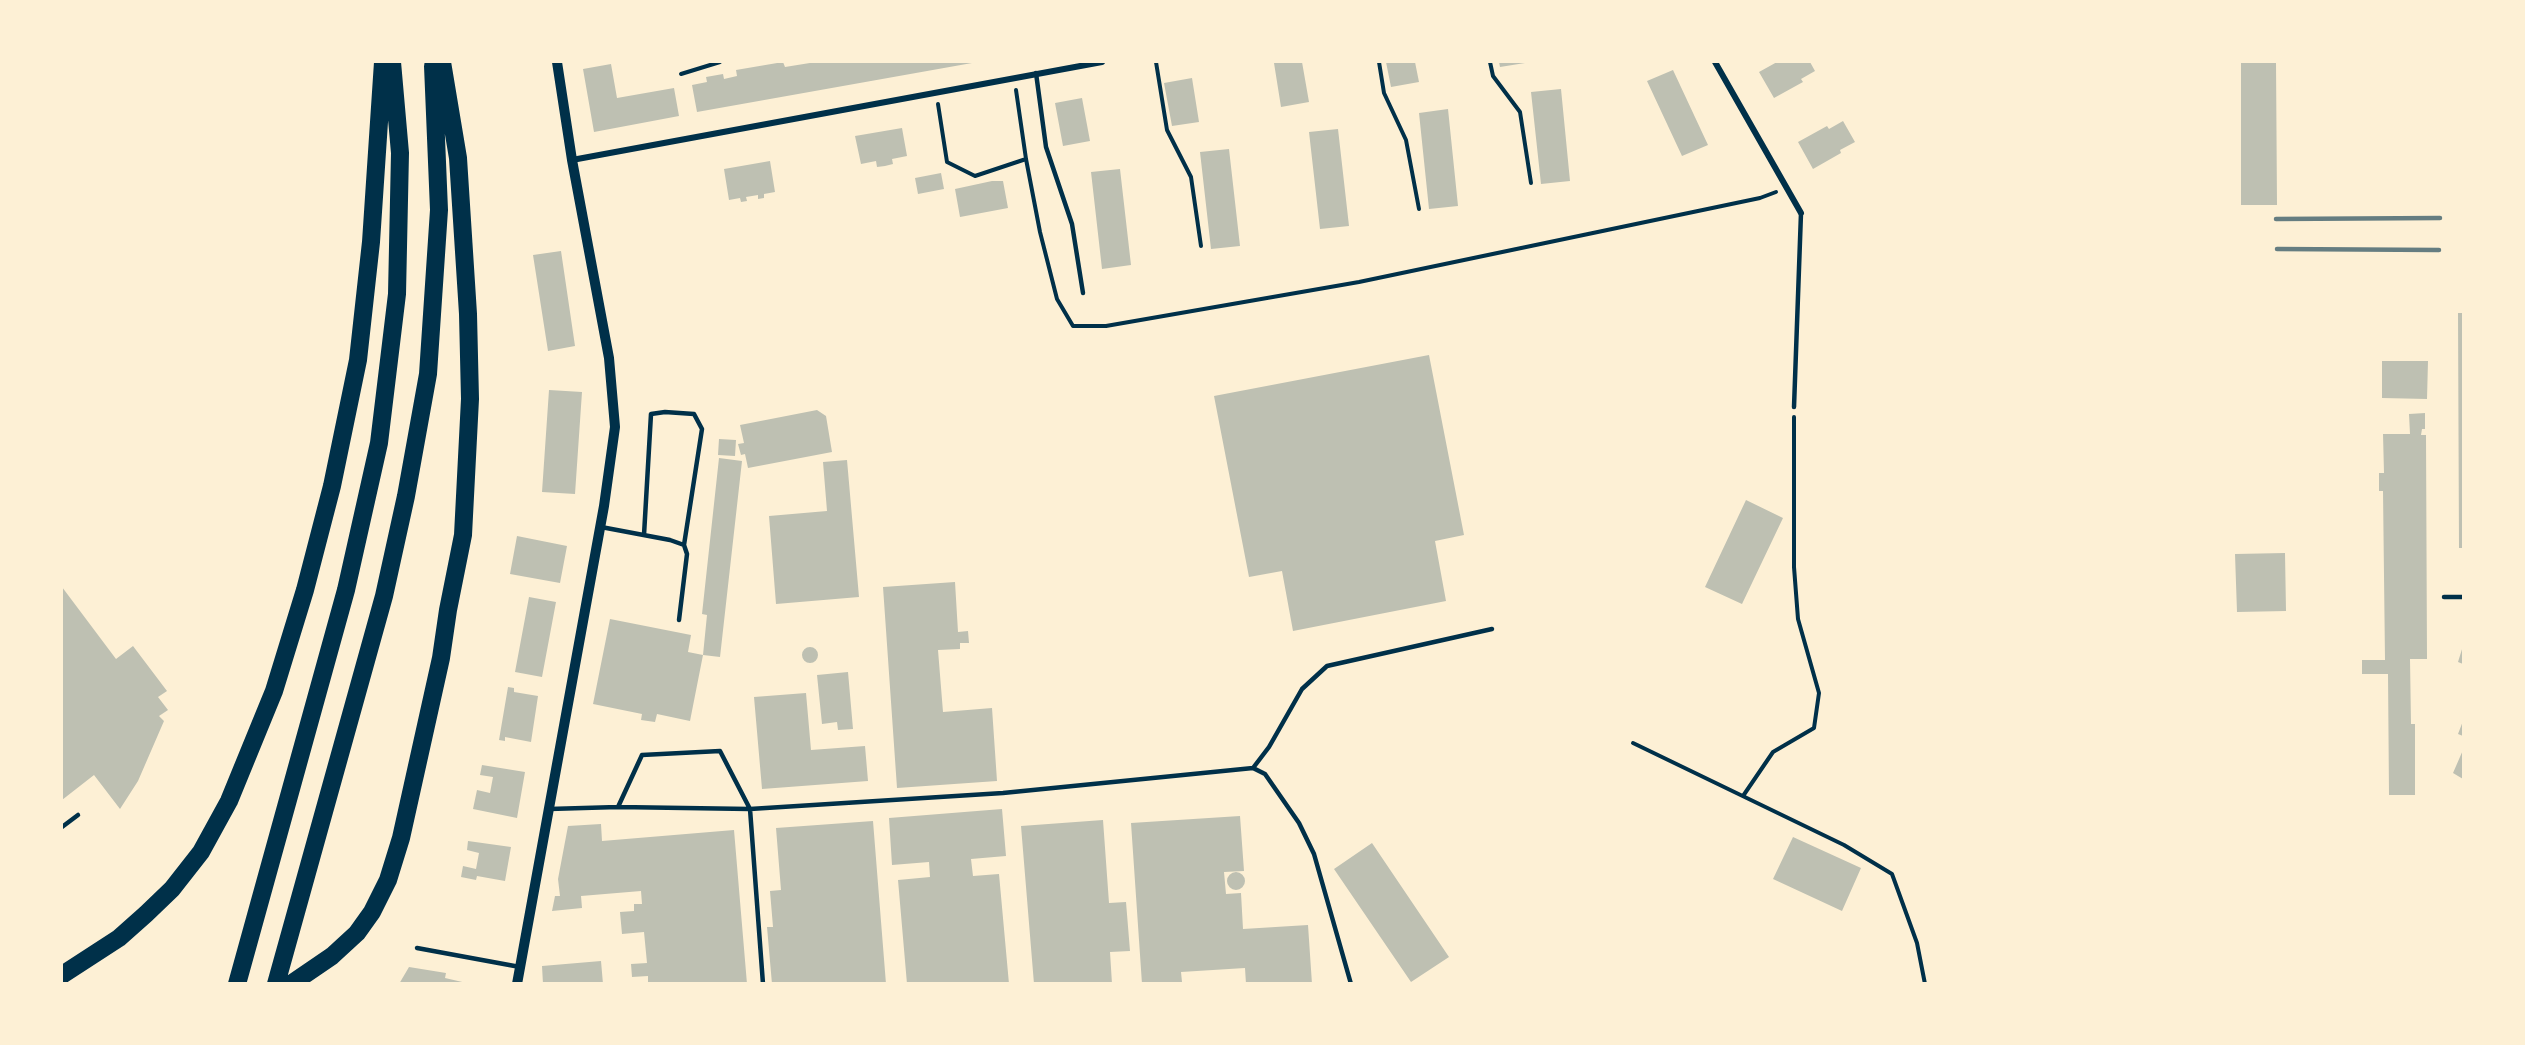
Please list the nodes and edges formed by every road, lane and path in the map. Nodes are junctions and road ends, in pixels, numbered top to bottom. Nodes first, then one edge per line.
1 (383, 62) edge
2 (392, 62) edge
3 (433, 62) edge
4 (442, 62) edge
5 (557, 62) edge
6 (720, 62) edge
7 (1102, 62) edge
8 (1156, 62) edge
9 (1379, 62) edge
10 (1490, 62) edge
11 (1714, 62) edge
12 (1080, 63) edge
13 (1036, 73) junction
14 (681, 74) dead end
15 (1014, 77) junction
16 (936, 91) junction
17 (1026, 159) junction
18 (572, 160) junction
19 (1531, 183) dead end
20 (1788, 187) junction
21 (1419, 209) dead end
22 (1801, 213) joint
23 (1201, 246) dead end
24 (1083, 293) dead end
25 (1794, 407) joint
26 (601, 527) junction
27 (644, 535) junction
28 (684, 545) junction
29 (2444, 597) dead end
30 (2463, 597) edge
31 (679, 620) dead end
32 (1492, 629) dead end
33 (1633, 743) dead end
34 (1253, 768) junction
35 (1743, 796) junction
36 (618, 807) junction
37 (549, 809) junction
38 (750, 809) junction
39 (78, 815) dead end
40 (62, 827) edge
41 (417, 948) dead end
42 (520, 968) junction
43 (62, 975) edge
44 (237, 984) edge
45 (276, 984) edge
46 (291, 984) edge
47 (518, 984) edge
48 (763, 984) edge
49 (1351, 984) edge
50 (1925, 984) edge

1 - 43 highway
2 - 44 highway
3 - 45 highway
4 - 46 highway
5 - 18 street
6 - 14 path
7 - 12 street
8 - 23 path
9 - 21 path
10 - 19 path
11 - 20 street
12 - 13 street
13 - 15 street
13 - 24 lane
15 - 16 street
15 - 17 path
16 - 17 path
16 - 18 street
17 - 20 path
18 - 26 street
20 - 22 street
22 - 25 lane
25 - 35 path
26 - 27 lane
26 - 37 street
27 - 28 lane
27 - 28 lane
28 - 31 lane
29 - 30 lane
32 - 34 lane
33 - 35 path
34 - 38 lane
34 - 49 lane
35 - 50 path
36 - 37 lane
36 - 38 lane
36 - 38 lane
37 - 42 street
38 - 48 lane
39 - 40 lane
41 - 42 lane
42 - 47 street

